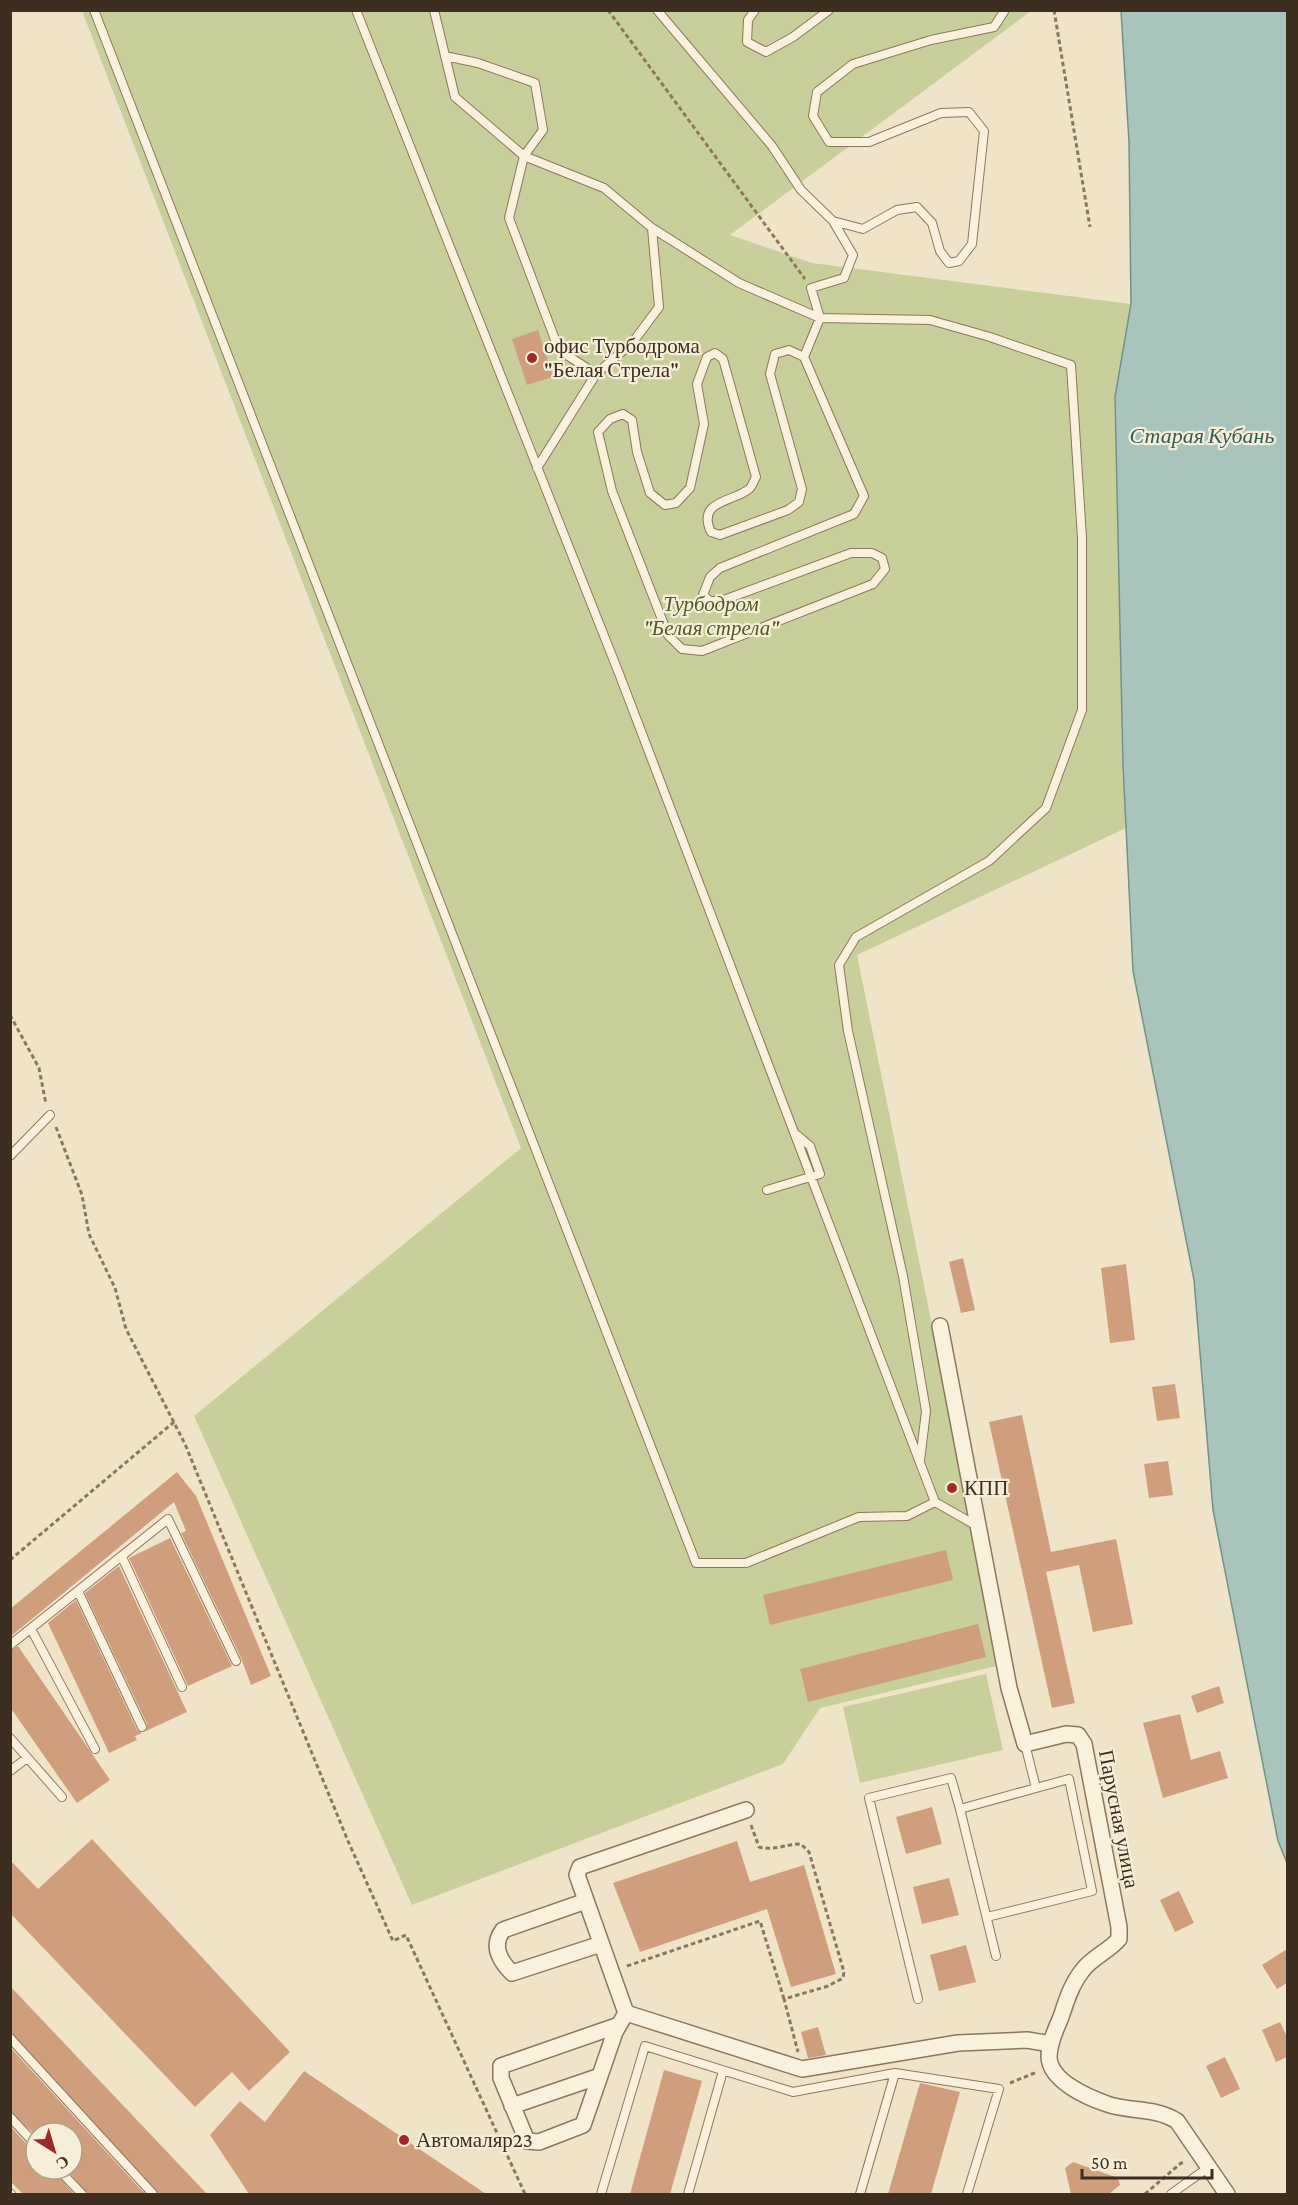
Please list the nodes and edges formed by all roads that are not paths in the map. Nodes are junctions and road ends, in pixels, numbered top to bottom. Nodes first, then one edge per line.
1 (94, 10) edge
2 (356, 10) edge
3 (434, 10) edge
4 (657, 10) edge
5 (755, 10) edge
6 (829, 10) edge
7 (1005, 10) edge
8 (445, 56) junction
9 (524, 156) junction
10 (833, 221) junction
11 (652, 228) junction
12 (820, 318) junction
13 (804, 357) junction
14 (596, 374) junction
15 (537, 468) junction
16 (50, 1114) road end
17 (10, 1155) edge
18 (812, 1176) junction
19 (767, 1190) dead end
20 (940, 1326) dead end
21 (920, 1461) junction
22 (935, 1502) junction
23 (980, 1528) junction
24 (122, 1557) junction
25 (78, 1591) junction
26 (31, 1629) junction
27 (10, 1645) edge
28 (236, 1661) dead end
29 (182, 1687) dead end
30 (142, 1727) dead end
31 (10, 1738) edge
32 (1025, 1744) junction
33 (95, 1749) dead end
34 (27, 1758) junction
35 (10, 1771) edge
36 (1036, 1788) junction
37 (62, 1797) dead end
38 (960, 1809) junction
39 (746, 1810) road end
40 (586, 1901) junction
41 (987, 1917) junction
42 (601, 1944) junction
43 (996, 1956) dead end
44 (918, 1999) dead end
45 (622, 2019) junction
46 (10, 2038) edge
47 (1051, 2044) junction
48 (723, 2071) junction
49 (895, 2073) junction
50 (600, 2076) junction
51 (512, 2106) junction
52 (10, 2117) edge
53 (24, 2132) edge
54 (1209, 2167) junction
55 (70, 2181) edge
56 (82, 2194) edge
57 (153, 2194) edge
58 (601, 2194) edge
59 (688, 2194) edge
60 (860, 2194) edge
61 (967, 2194) edge
62 (1171, 2194) edge
63 (1227, 2194) edge

1 - 22 lane
2 - 15 lane
3 - 8 lane
4 - 10 lane
5 - 6 lane
7 - 10 lane
8 - 9 lane
8 - 9 lane
9 - 11 lane
9 - 14 lane
10 - 12 lane
11 - 12 lane
11 - 14 lane
12 - 13 lane
12 - 21 lane
13 - 13 lane
14 - 15 lane
15 - 18 lane
16 - 17 lane
18 - 19 lane
18 - 21 lane
20 - 23 street
21 - 22 lane
22 - 23 lane
23 - 32 street
24 - 25 lane
24 - 28 lane
24 - 29 lane
25 - 26 lane
25 - 30 lane
26 - 27 lane
26 - 33 lane
31 - 34 lane
32 - 36 lane
32 - 47 street, Парусная улица
34 - 35 lane
34 - 37 lane
36 - 38 lane
36 - 41 lane
38 - 41 lane
38 - 44 lane
39 - 40 street
40 - 42 street
40 - 42 street
41 - 43 lane
42 - 45 street
45 - 47 street
45 - 50 street
45 - 51 street
46 - 57 lane
47 - 54 street, Парусная улица
48 - 49 lane
48 - 58 lane
48 - 59 lane
49 - 60 lane
49 - 61 lane
50 - 51 street
50 - 51 street
52 - 53 lane
54 - 62 lane
54 - 63 street
55 - 56 lane

